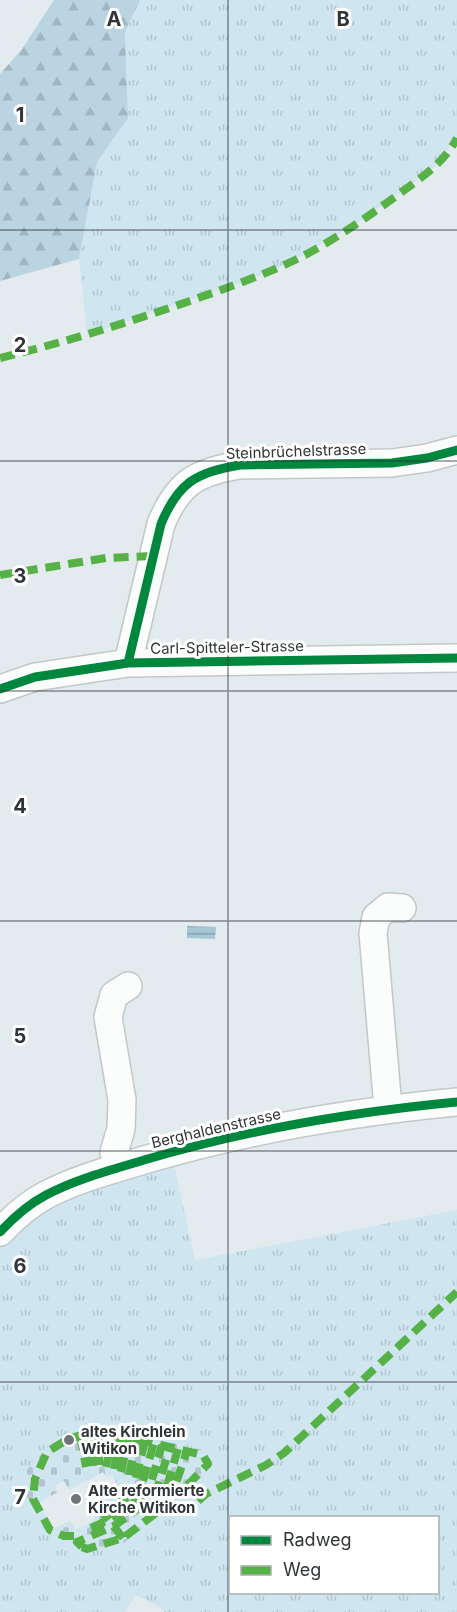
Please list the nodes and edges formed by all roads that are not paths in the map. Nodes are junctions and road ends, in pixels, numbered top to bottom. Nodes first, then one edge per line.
1 (457, 450) edge
2 (457, 658) edge
3 (128, 663) junction
4 (0, 689) edge
5 (402, 908) dead end
6 (128, 986) dead end
7 (457, 1102) edge
8 (388, 1108) junction
9 (117, 1168) junction
10 (0, 1232) edge

1 - 3 street, Steinbrüchelstrasse
2 - 3 street, Carl-Spitteler-Strasse
3 - 4 street, Carl-Spitteler-Strasse
5 - 8 street
6 - 9 street
7 - 8 street, Berghaldenstrasse
8 - 9 street, Berghaldenstrasse
9 - 10 street, Berghaldenstrasse

